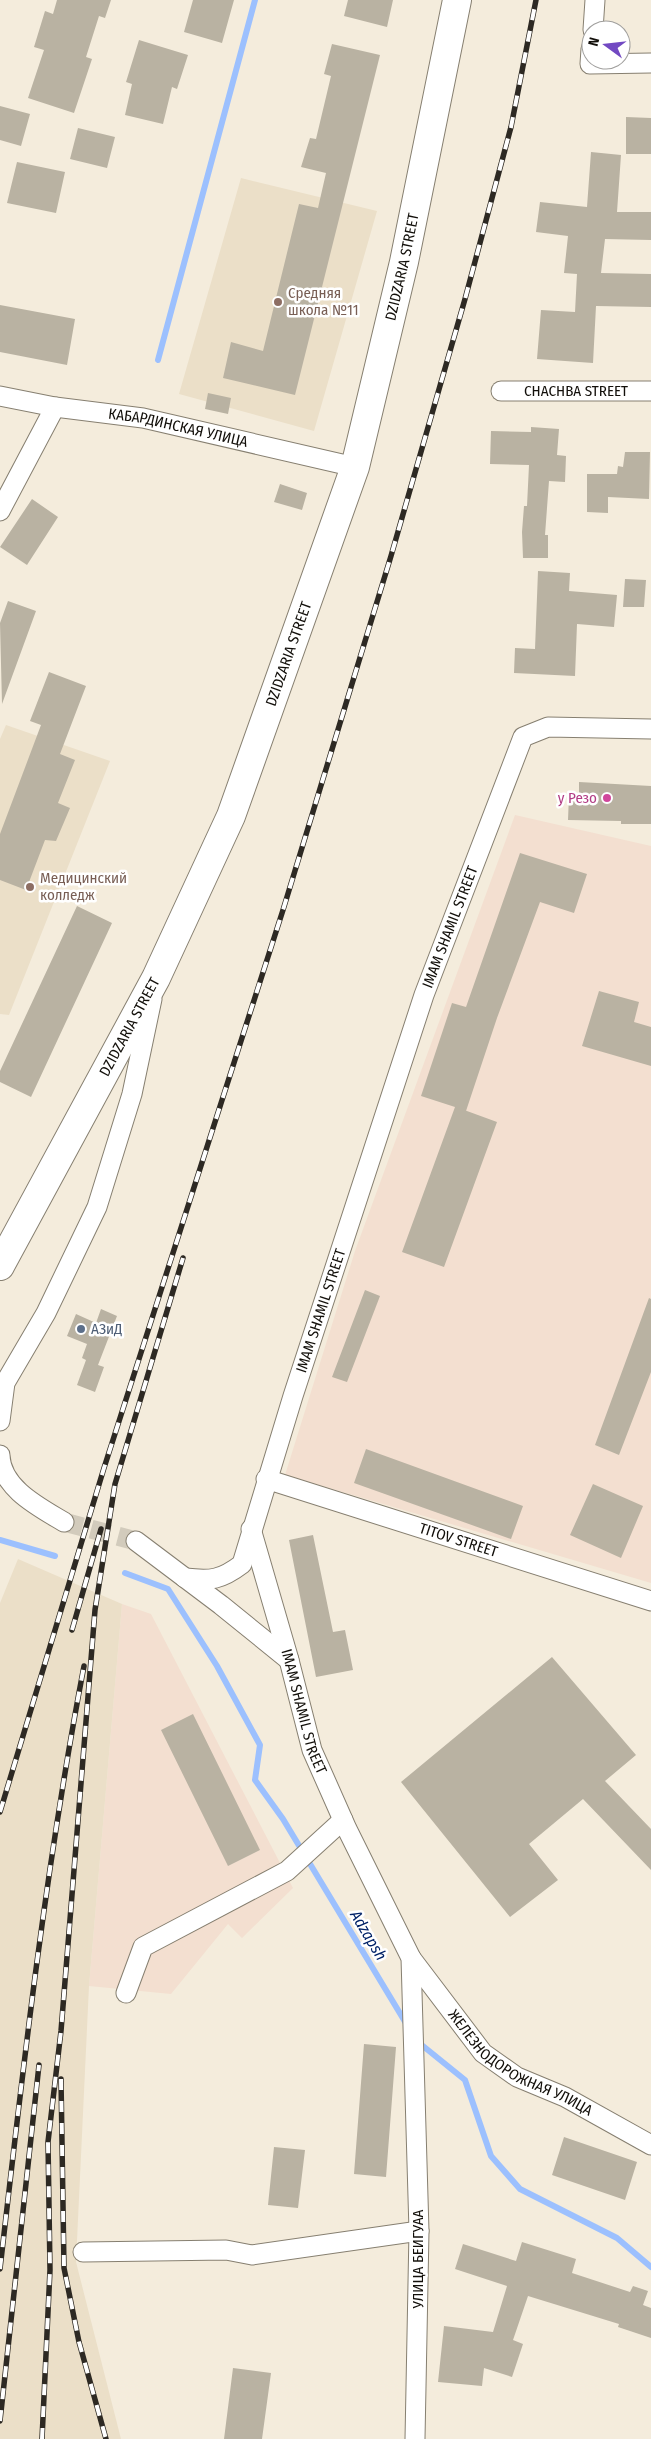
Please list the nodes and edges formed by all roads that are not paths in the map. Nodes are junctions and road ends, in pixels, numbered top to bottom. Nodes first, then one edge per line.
1 (457, 0) edge
2 (595, 0) edge
3 (594, 20) edge
4 (631, 61) edge
5 (651, 63) edge
6 (502, 391) dead end
7 (651, 391) edge
8 (0, 396) edge
9 (55, 407) junction
10 (356, 467) junction
11 (0, 511) edge
12 (651, 729) edge
13 (156, 978) junction
14 (0, 1266) edge
15 (2, 1382) edge
16 (0, 1421) edge
17 (0, 1454) edge
18 (266, 1479) junction
19 (64, 1522) tunnel mouth
20 (251, 1529) junction
21 (136, 1541) tunnel mouth
22 (185, 1578) junction
23 (651, 1601) edge
24 (289, 1660) junction
25 (343, 1820) junction
26 (410, 1958) junction
27 (126, 1993) dead end
28 (414, 2006) joint
29 (651, 2145) edge
30 (419, 2231) junction
31 (83, 2252) dead end
32 (415, 2439) edge

1 - 10 highway, DZIDZARIA STREET
2 - 3 street
4 - 5 street
6 - 7 street, CHACHBA STREET
8 - 9 street, КАБАРДИНСКАЯ УЛИЦА
9 - 10 street, КАБАРДИНСКАЯ УЛИЦА
9 - 11 street
10 - 13 highway, DZIDZARIA STREET
12 - 18 street, IMAM SHAMIL STREET
13 - 14 highway, DZIDZARIA STREET
13 - 15 street
15 - 16 street
17 - 19 street
18 - 20 street, IMAM SHAMIL STREET
18 - 23 street, TITOV STREET
20 - 22 street
20 - 24 street, IMAM SHAMIL STREET
21 - 22 street
22 - 24 street
24 - 25 street, IMAM SHAMIL STREET
25 - 26 street, IMAM SHAMIL STREET
25 - 27 street
26 - 28 street, IMAM SHAMIL STREET
26 - 29 street, ЖЕЛЕЗНОДОРОЖНАЯ УЛИЦА
28 - 30 street, УЛИЦА БЕИГУАА
30 - 31 street
30 - 32 street, УЛИЦА БЕИГУАА

